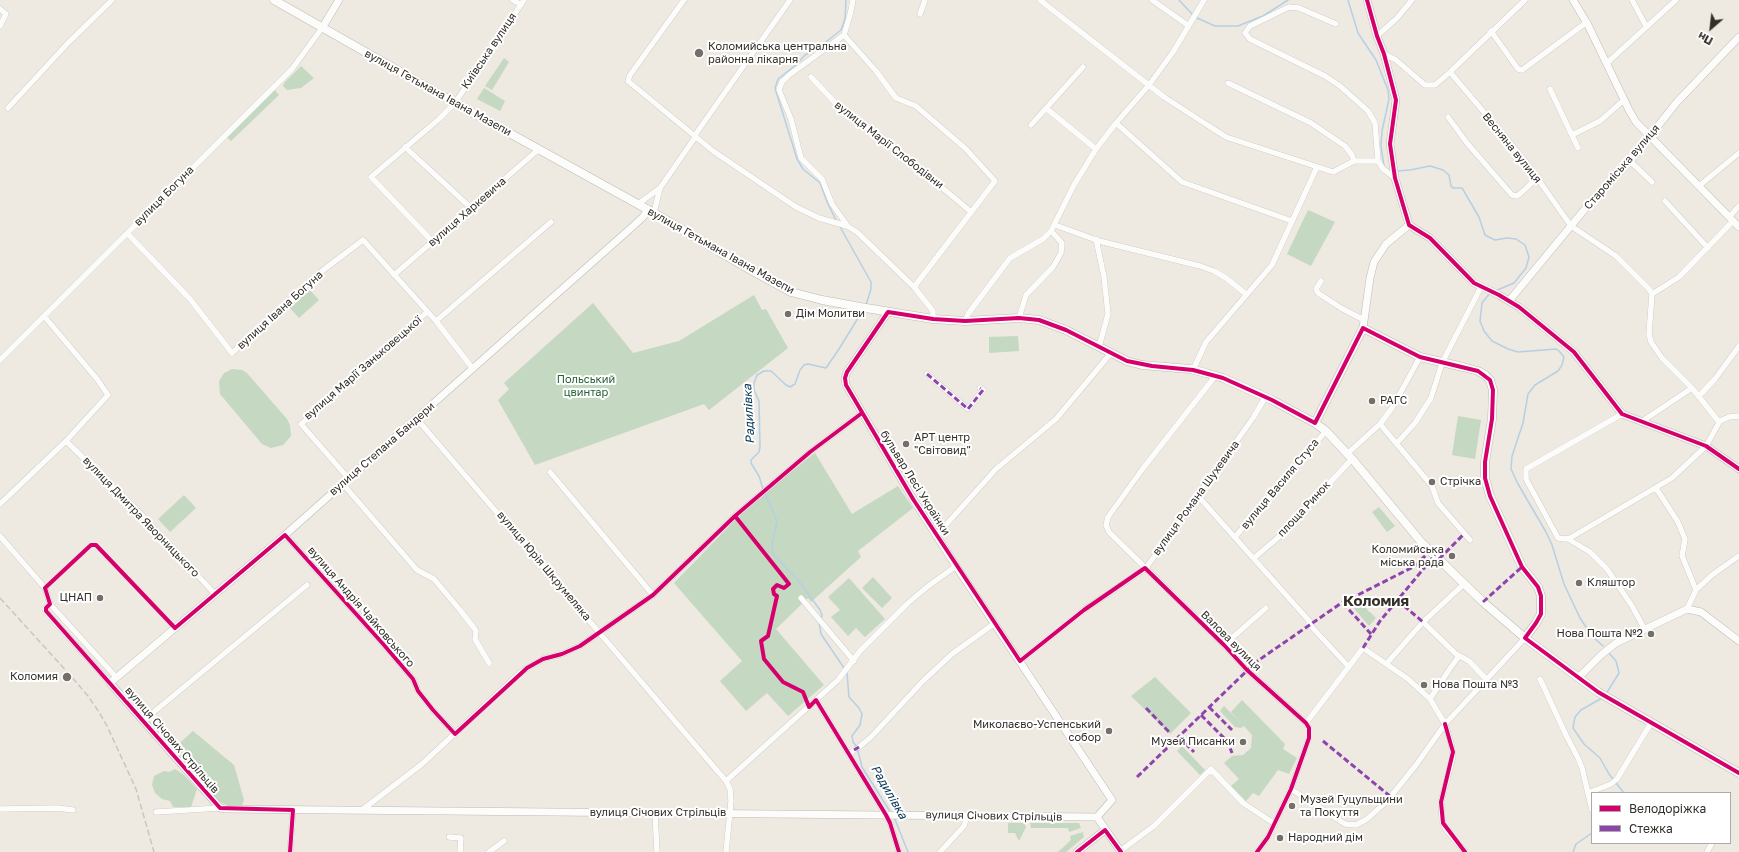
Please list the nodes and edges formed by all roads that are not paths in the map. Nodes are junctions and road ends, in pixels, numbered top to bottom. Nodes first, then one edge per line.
1 (112, 0) edge
2 (274, 0) edge
3 (339, 0) edge
4 (513, 0) edge
5 (684, 0) edge
6 (790, 0) edge
7 (853, 0) edge
8 (925, 0) edge
9 (1040, 0) edge
10 (1152, 0) edge
11 (1204, 0) edge
12 (1367, 0) edge
13 (1412, 0) edge
14 (1525, 0) edge
15 (1573, 0) edge
16 (1632, 0) edge
17 (1676, 0) edge
18 (522, 2) edge
19 (0, 9) edge
20 (920, 14) dead end
21 (1586, 22) junction
22 (1336, 24) dead end
23 (0, 26) edge
24 (1189, 26) junction
25 (1646, 26) junction
26 (322, 28) junction
27 (1491, 31) junction
28 (844, 35) junction
29 (1377, 36) junction
30 (1739, 37) edge
31 (1384, 54) junction
32 (1607, 63) junction
33 (1083, 67) dead end
34 (1450, 72) junction
35 (810, 77) dead end
36 (1228, 82) dead end
37 (1149, 85) junction
38 (1550, 89) dead end
39 (1624, 100) junction
40 (455, 103) junction
41 (8, 108) dead end
42 (1047, 109) junction
43 (1448, 117) dead end
44 (1116, 123) junction
45 (1031, 125) dead end
46 (695, 135) junction
47 (1572, 135) junction
48 (1650, 136) junction
49 (405, 147) junction
50 (1578, 148) dead end
51 (539, 149) junction
52 (1096, 149) junction
53 (1739, 153) edge
54 (1378, 161) junction
55 (1630, 161) junction
56 (1354, 162) junction
57 (1317, 167) junction
58 (1395, 178) junction
59 (1537, 178) junction
60 (1652, 182) dead end
61 (1699, 186) junction
62 (660, 188) junction
63 (1665, 201) dead end
64 (638, 204) junction
65 (1739, 206) edge
66 (471, 208) junction
67 (651, 211) junction
68 (970, 211) junction
69 (1731, 219) junction
70 (1292, 221) junction
71 (551, 222) dead end
72 (1055, 225) junction
73 (1409, 225) junction
74 (847, 226) junction
75 (1571, 226) junction
76 (1739, 227) edge
77 (1051, 231) junction
78 (127, 233) junction
79 (1096, 239) junction
80 (433, 242) junction
81 (1708, 248) junction
82 (394, 275) junction
83 (1321, 281) dead end
84 (914, 287) junction
85 (1481, 287) junction
86 (1246, 294) junction
87 (1652, 294) junction
88 (1509, 301) junction
89 (427, 312) junction
90 (888, 312) junction
91 (44, 316) junction
92 (1019, 318) junction
93 (933, 319) junction
94 (436, 321) junction
95 (965, 321) junction
96 (1364, 324) junction
97 (1739, 346) edge
98 (1099, 347) junction
99 (1112, 353) junction
100 (1420, 357) junction
101 (0, 360) edge
102 (1442, 362) junction
103 (473, 369) junction
104 (1193, 370) junction
105 (927, 374) dead end
106 (1216, 375) junction
107 (980, 388) dead end
108 (1692, 388) junction
109 (1266, 396) junction
110 (1699, 396) junction
111 (862, 413) junction
112 (1622, 414) junction
113 (1739, 416) edge
114 (417, 419) junction
115 (1641, 422) junction
116 (1719, 422) junction
117 (1315, 423) junction
118 (1380, 424) junction
119 (1326, 431) junction
120 (66, 441) junction
121 (1396, 443) junction
122 (1706, 446) junction
123 (1349, 456) junction
124 (1738, 467) edge
125 (550, 472) dead end
126 (346, 481) junction
127 (1656, 488) junction
128 (1198, 496) junction
129 (0, 504) edge
130 (285, 535) junction
131 (0, 536) edge
132 (936, 536) junction
133 (1235, 537) junction
134 (1568, 539) junction
135 (1470, 540) dead end
136 (1739, 556) edge
137 (1254, 558) junction
138 (956, 566) junction
139 (1145, 568) junction
140 (1464, 584) junction
141 (307, 585) dead end
142 (1696, 590) junction
143 (216, 594) junction
144 (653, 595) junction
145 (801, 598) dead end
146 (50, 604) junction
147 (1266, 608) dead end
148 (1687, 609) junction
149 (1423, 622) junction
150 (995, 623) junction
151 (1644, 628) junction
152 (600, 633) junction
153 (1525, 638) junction
154 (1739, 641) edge
155 (1224, 645) junction
156 (1459, 656) junction
157 (854, 661) junction
158 (1020, 661) junction
159 (489, 663) dead end
160 (1387, 663) junction
161 (1349, 667) junction
162 (116, 677) junction
163 (1540, 678) dead end
164 (1578, 678) junction
165 (1487, 680) junction
166 (110, 683) junction
167 (816, 700) junction
168 (1430, 700) junction
169 (143, 721) junction
170 (1306, 723) junction
171 (1651, 723) junction
172 (1445, 724) junction
173 (455, 734) junction
174 (849, 754) junction
175 (1739, 773) edge
176 (726, 781) junction
177 (1291, 789) junction
178 (1588, 793) junction
179 (378, 798) junction
180 (1591, 806) edge
181 (0, 808) edge
182 (220, 808) junction
183 (7, 809) junction
184 (73, 810) dead end
185 (293, 810) junction
186 (362, 810) junction
187 (383, 811) junction
188 (156, 812) dead end
189 (730, 813) junction
190 (655, 814) junction
191 (0, 815) edge
192 (890, 815) junction
193 (967, 816) junction
194 (1097, 818) junction
195 (1275, 824) junction
196 (1106, 830) junction
197 (449, 837) dead end
198 (504, 841) dead end
199 (1120, 851) edge
200 (290, 852) edge
201 (460, 852) edge
202 (489, 852) edge
203 (657, 852) edge
204 (726, 852) edge
205 (899, 852) edge
206 (940, 852) edge
207 (1077, 852) edge
208 (1257, 852) edge
209 (1465, 852) edge

1 - 41 street
2 - 26 main road, вулиця Гетьмана Івана Мазепи
3 - 26 street
4 - 18 street
5 - 46 street
6 - 46 street
7 - 28 street
8 - 20 street
9 - 37 street
10 - 24 street
11 - 24 street
12 - 29 street
13 - 29 street
14 - 27 street
15 - 21 street
16 - 25 street
17 - 25 street
18 - 40 street, Київська вулиця
19 - 23 street
21 - 27 street
21 - 32 street
22 - 54 street
24 - 37 street
25 - 32 street
26 - 40 main road, вулиця Гетьмана Івана Мазепи
26 - 78 street, вулиця Богуна
27 - 34 street
28 - 68 street
28 - 74 street
29 - 31 street
30 - 48 street, Староміська вулиця
31 - 34 street
31 - 58 street
32 - 39 street
33 - 42 street
34 - 59 street, Весняна вулиця
35 - 68 street, вулиця Марії Слободівни
36 - 56 street
37 - 44 street
37 - 57 street
38 - 47 street
39 - 47 street
39 - 48 street
40 - 49 street, Київська вулиця
40 - 51 main road, вулиця Гетьмана Івана Мазепи
42 - 45 street
42 - 52 street
43 - 59 street
44 - 52 street
44 - 70 street
46 - 62 street
46 - 74 street
47 - 50 street
48 - 55 street, Староміська вулиця
48 - 61 street
49 - 66 street
49 - 80 street, Київська вулиця
51 - 64 main road, вулиця Гетьмана Івана Мазепи
51 - 66 street, вулиця Харкевича
52 - 72 street
53 - 61 street
54 - 56 street
54 - 58 street
55 - 60 street
55 - 75 street, Староміська вулиця
56 - 57 street
57 - 70 street
58 - 73 street
59 - 75 street, Весняна вулиця
61 - 69 street
62 - 64 street
62 - 67 street
63 - 81 street
64 - 67 main road, вулиця Гетьмана Івана Мазепи
65 - 69 street
66 - 80 street, вулиця Харкевича
67 - 90 main road, вулиця Гетьмана Івана Мазепи
67 - 103 street, вулиця Степана Бандери
68 - 84 street
69 - 76 street
69 - 81 street
70 - 86 street
71 - 94 street
72 - 77 street
72 - 79 street
73 - 85 street
73 - 96 street
74 - 84 street
75 - 87 street
75 - 88 street, Староміська вулиця
77 - 92 street
77 - 95 street
78 - 82 street, вулиця Івана Богуна
78 - 91 street, вулиця Богуна
79 - 86 street
79 - 98 street
80 - 82 street, вулиця Харкевича
81 - 87 street
82 - 89 street
83 - 96 street
84 - 93 street
85 - 88 street
85 - 102 street
86 - 104 street
87 - 108 street
88 - 112 street
89 - 94 street
89 - 126 street, вулиця Марії Заньковецької
90 - 93 main road, вулиця Гетьмана Івана Мазепи
90 - 111 street, бульвар Лесі Українки
91 - 101 street, вулиця Богуна
91 - 120 street
92 - 95 main road, вулиця Гетьмана Івана Мазепи
92 - 98 main road, вулиця Гетьмана Івана Мазепи
93 - 95 main road, вулиця Гетьмана Івана Мазепи
94 - 103 street
96 - 100 main road
96 - 117 main road
97 - 110 street
98 - 99 main road, вулиця Гетьмана Івана Мазепи
99 - 104 main road, вулиця Гетьмана Івана Мазепи
99 - 132 street
100 - 102 main road
100 - 118 street, площа Ринок
102 - 121 street
102 - 153 main road
103 - 114 street, вулиця Степана Бандери
104 - 106 main road, вулиця Гетьмана Івана Мазепи
105 - 107 street
106 - 109 main road, вулиця Гетьмана Івана Мазепи
106 - 139 street, Валова вулиця
108 - 110 street
108 - 115 street
109 - 117 main road, вулиця Гетьмана Івана Мазепи
109 - 128 street, вулиця Романа Шухевича
110 - 116 street
111 - 132 street, бульвар Лесі Українки
111 - 144 street
112 - 115 street
112 - 134 street
113 - 116 street
114 - 126 street, вулиця Степана Бандери
114 - 152 street, вулиця Юрія Шкрумеляка
115 - 122 street
116 - 122 street
117 - 119 main road, вулиця Гетьмана Івана Мазепи
118 - 121 street
118 - 123 street, площа Ринок
119 - 123 main road, вулиця Гетьмана Івана Мазепи
119 - 133 street, вулиця Василя Стуса
120 - 129 street
120 - 143 street, вулиця Дмитра Яворницького
121 - 135 street
122 - 124 street
122 - 127 street
123 - 137 street, площа Ринок
123 - 140 main road, вулиця Гетьмана Івана Мазепи
125 - 144 street
126 - 130 street, вулиця Степана Бандери
126 - 159 street
127 - 134 street
127 - 142 street
128 - 133 street
128 - 139 street, вулиця Романа Шухевича
130 - 143 street, вулиця Степана Бандери
130 - 173 street, вулиця Андрія Чайковського
131 - 146 street
132 - 138 street, бульвар Лесі Українки
133 - 137 street
134 - 151 street
136 - 142 street
137 - 161 street
138 - 150 street, бульвар Лесі Українки
138 - 157 street
139 - 155 street, Валова вулиця
139 - 158 street, вулиця Романа Шухевича
140 - 149 street
140 - 153 main road, вулиця Гетьмана Івана Мазепи
141 - 169 street
142 - 148 street
143 - 162 street, вулиця Степана Бандери
144 - 152 street
145 - 157 street
146 - 162 street
146 - 166 street
147 - 155 street
148 - 151 street
148 - 154 street
149 - 156 street
149 - 160 street
150 - 158 street, бульвар Лесі Українки
150 - 174 street
151 - 164 street
152 - 173 street
152 - 176 street, вулиця Юрія Шкрумеляка
153 - 164 main road, вулиця Гетьмана Івана Мазепи
153 - 165 street
155 - 170 street, Валова вулиця
156 - 165 street
156 - 168 street
157 - 167 street
158 - 194 street, бульвар Лесі Українки
160 - 161 street
160 - 168 street
161 - 170 street
162 - 166 street, вулиця Степана Бандери
163 - 178 street
164 - 171 main road, вулиця Гетьмана Івана Мазепи
165 - 172 street
166 - 169 street, вулиця Січових Стрільців
167 - 174 street
167 - 176 street
168 - 172 street
169 - 182 street, вулиця Січових Стрільців
170 - 177 street
171 - 175 main road, вулиця Гетьмана Івана Мазепи
171 - 178 street
172 - 177 street
172 - 209 street
173 - 179 street
174 - 192 street
176 - 189 street, вулиця Юрія Шкрумеляка
177 - 195 street
178 - 180 street
179 - 186 street
179 - 187 street
181 - 183 street
182 - 185 street, вулиця Січових Стрільців
182 - 188 street, вулиця Січових Стрільців
183 - 184 street
183 - 191 street
185 - 186 street, вулиця Січових Стрільців
185 - 200 street
186 - 187 street, вулиця Січових Стрільців
187 - 190 street, вулиця Січових Стрільців
189 - 190 street, вулиця Січових Стрільців
189 - 192 street, вулиця Січових Стрільців
189 - 204 street, вулиця Юрія Шкрумеляка
190 - 203 street
192 - 193 street, вулиця Січових Стрільців
192 - 205 street
193 - 194 street, вулиця Січових Стрільців
193 - 206 street
194 - 196 street
195 - 199 street
195 - 208 street
196 - 199 street
196 - 207 street
197 - 201 street
198 - 202 street

